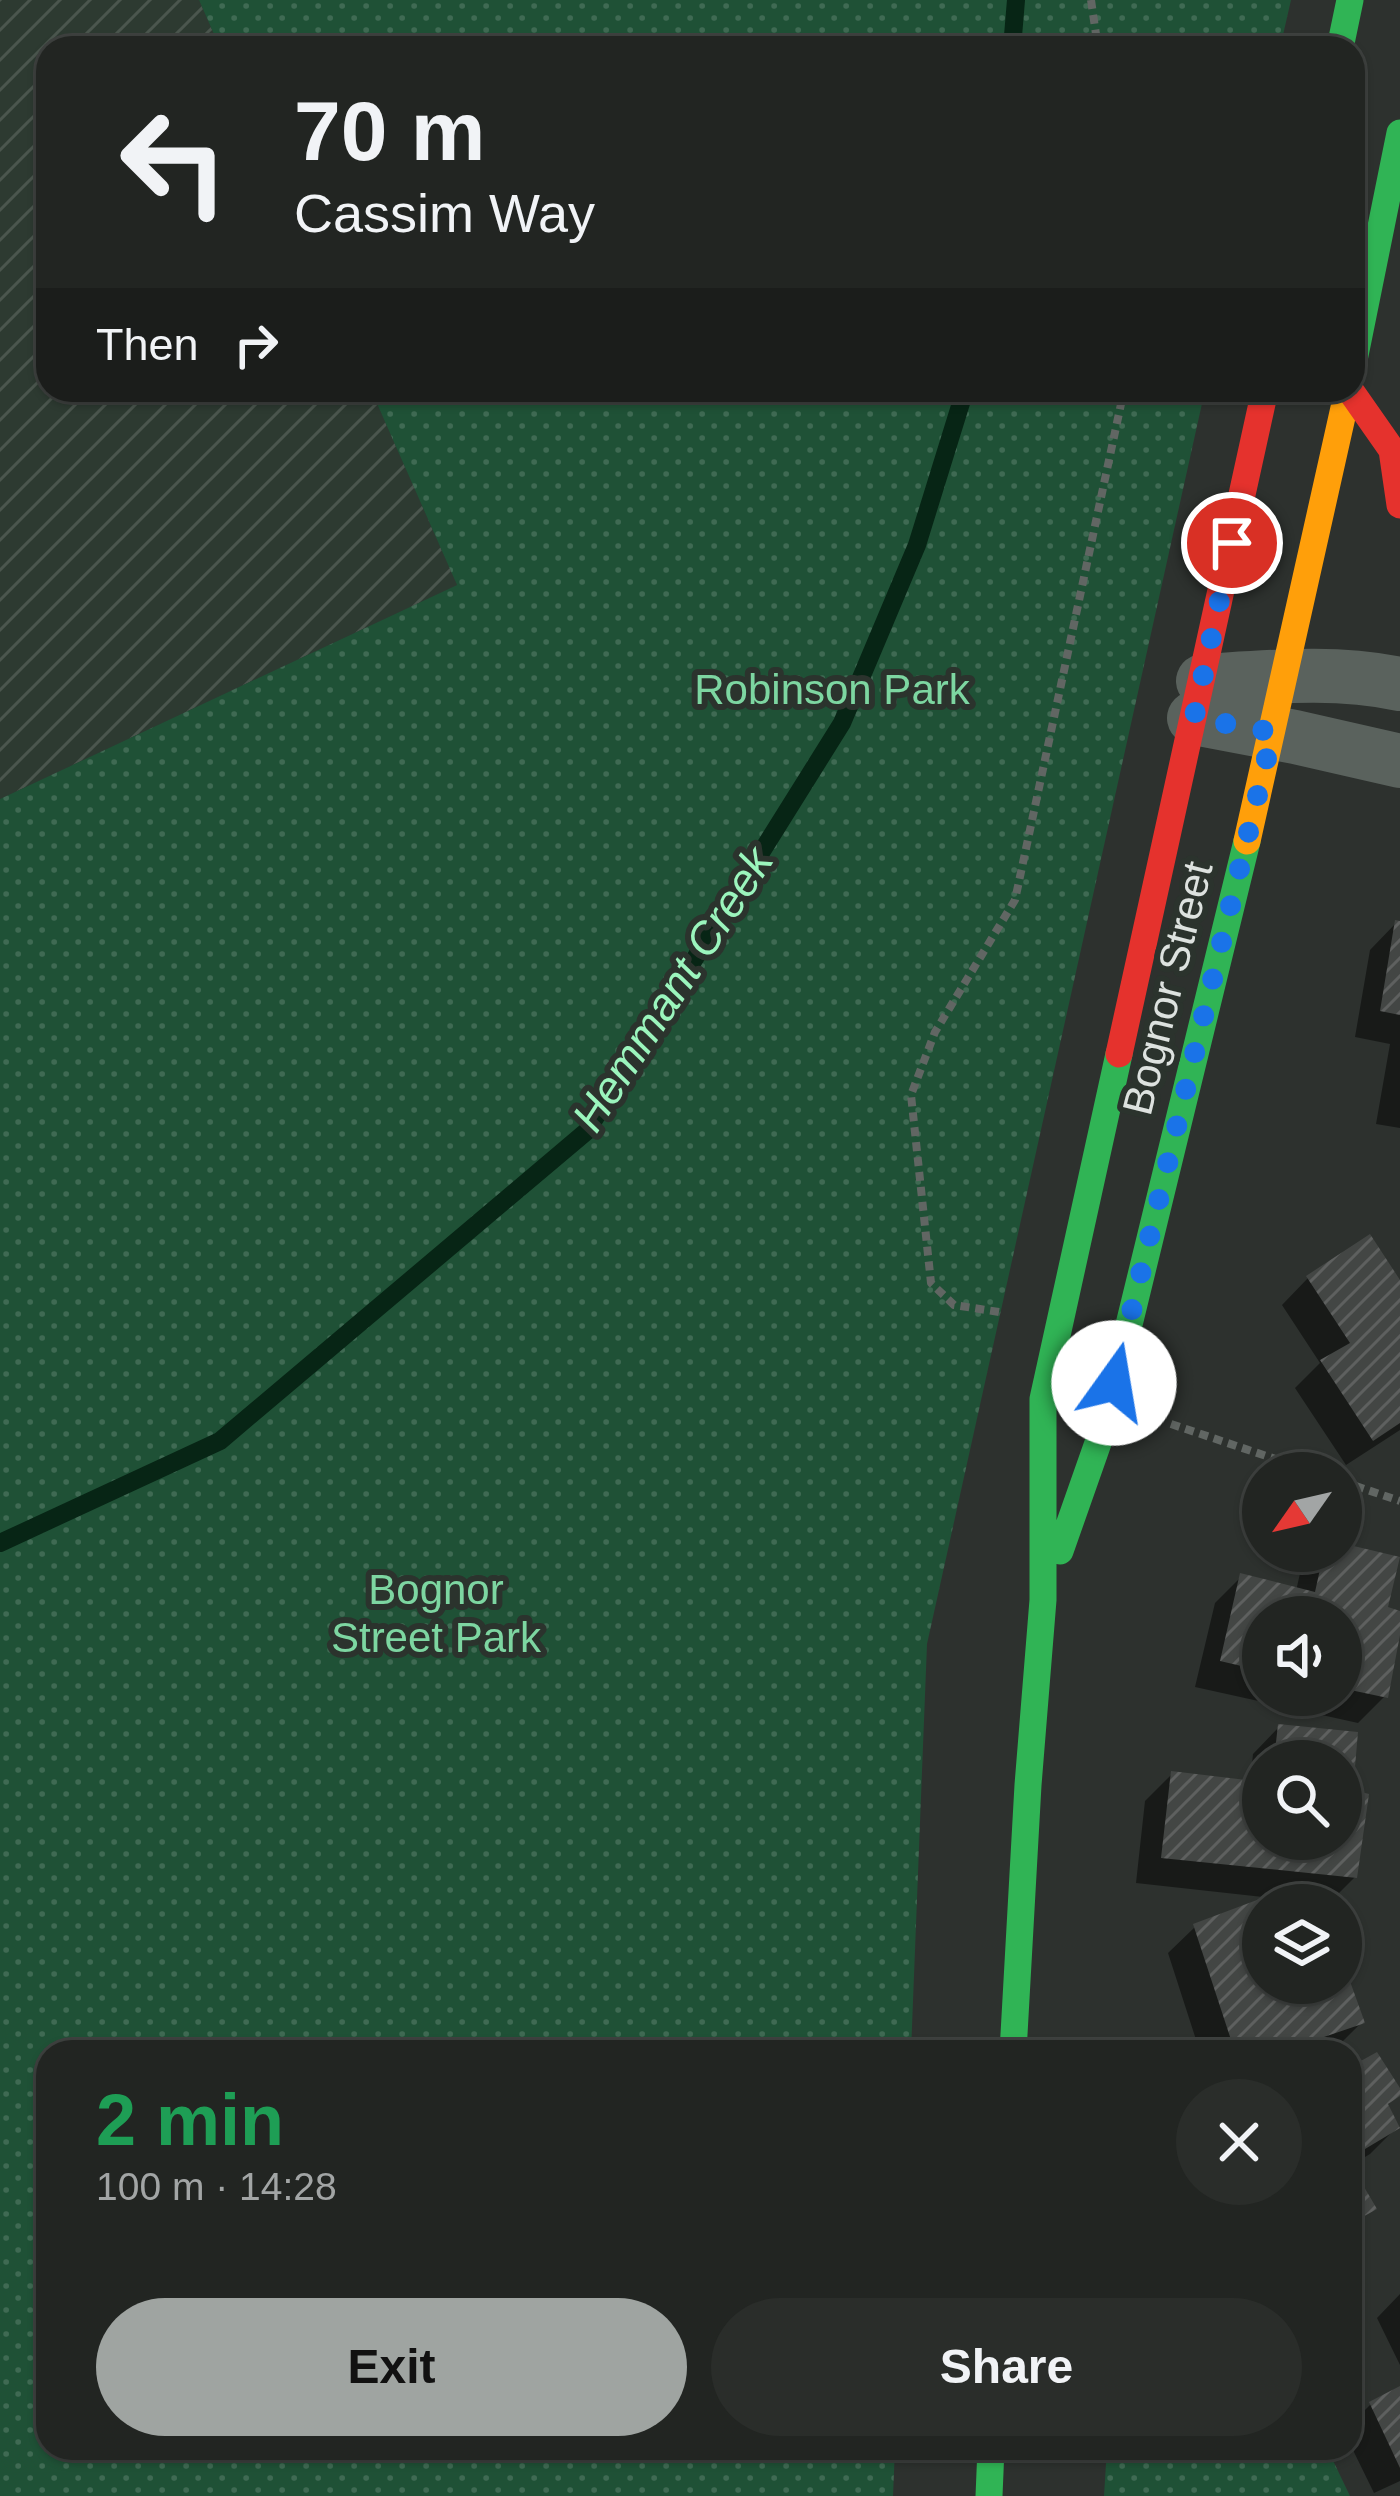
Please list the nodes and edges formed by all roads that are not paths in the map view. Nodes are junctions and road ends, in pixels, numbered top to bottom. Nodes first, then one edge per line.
1 (1350, 0) edge
2 (1342, 36) edge
3 (1400, 133) edge
4 (1365, 305) edge
5 (1262, 402) edge
6 (1346, 402) edge
7 (1358, 402) edge
8 (1400, 505) edge
9 (1285, 676) junction
10 (1400, 684) edge
11 (1198, 699) junction
12 (1273, 732) junction
13 (1400, 761) edge
14 (1043, 1600) junction
15 (1014, 2040) edge
16 (991, 2460) edge
17 (989, 2496) edge

1 - 2 street
3 - 4 street
5 - 11 street, Bognor Street
6 - 9 street, Bognor Street
7 - 8 street
9 - 10 street
9 - 11 street
9 - 12 street, Bognor Street
11 - 12 street
11 - 14 street, Bognor Street
12 - 13 street
12 - 14 street, Bognor Street
14 - 15 street, Bognor Street
16 - 17 street

